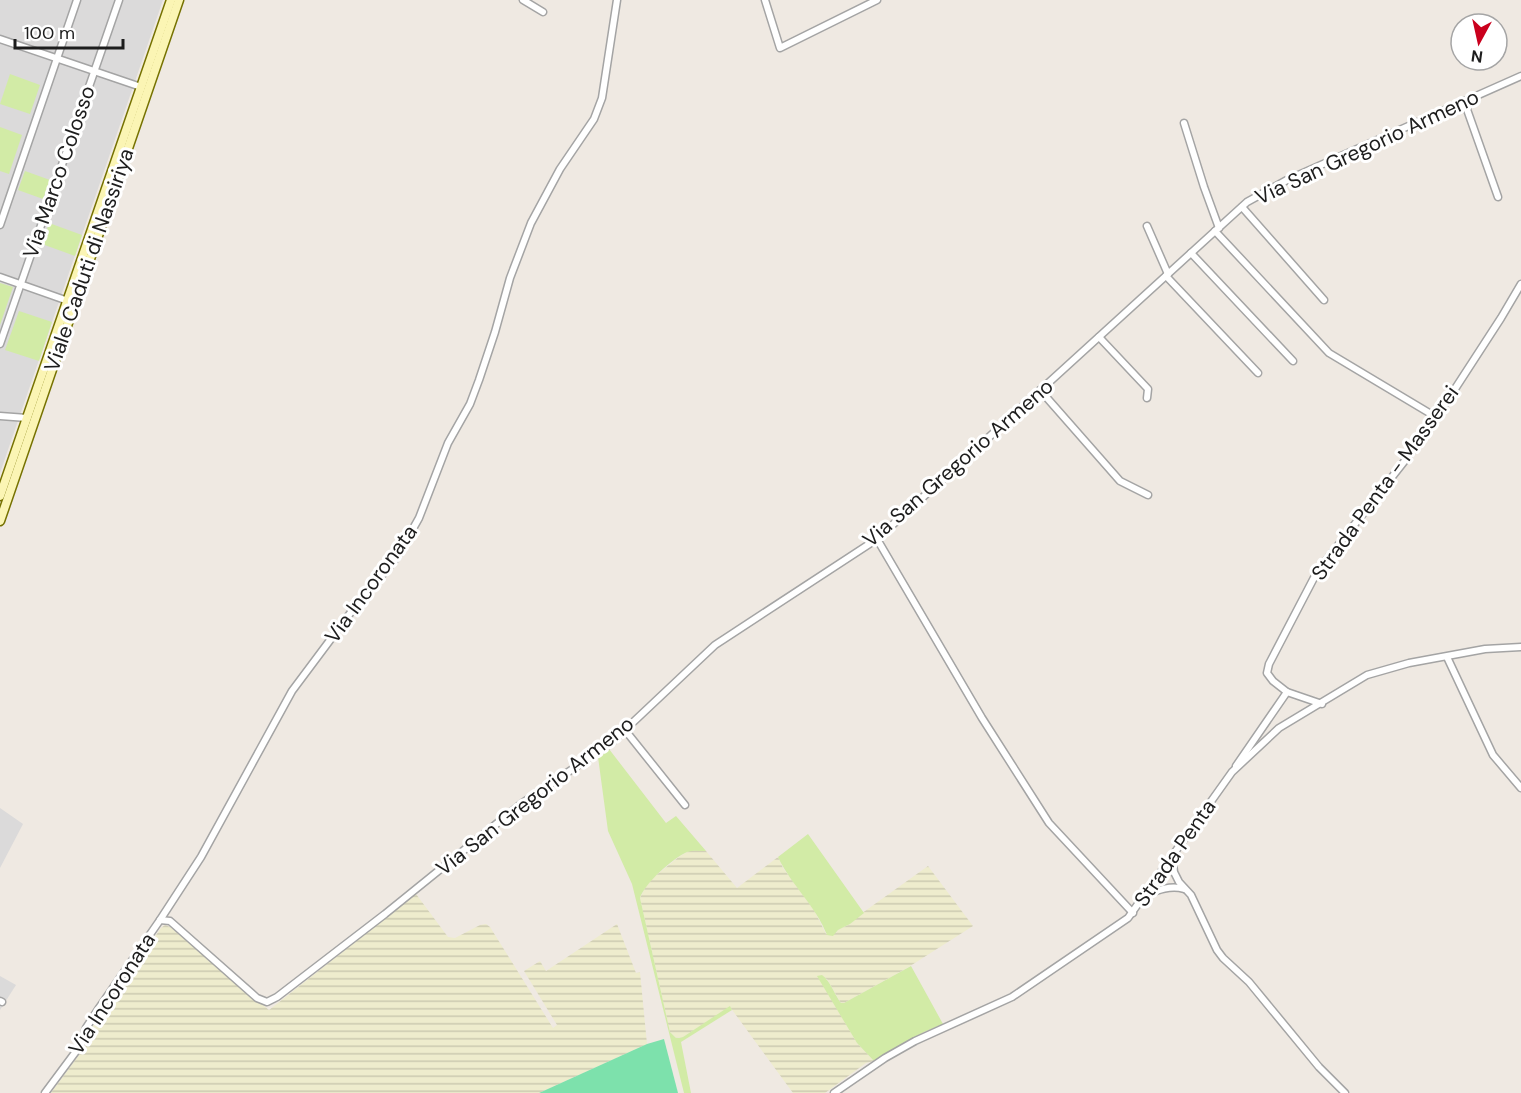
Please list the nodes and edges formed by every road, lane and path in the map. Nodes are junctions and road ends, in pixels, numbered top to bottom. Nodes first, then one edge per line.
1 (77, 0) edge
2 (118, 0) edge
3 (171, 0) edge
4 (179, 0) edge
5 (523, 0) edge
6 (617, 0) edge
7 (765, 0) edge
8 (877, 0) edge
9 (543, 12) dead end
10 (0, 39) edge
11 (57, 59) junction
12 (94, 71) junction
13 (1521, 76) edge
14 (141, 87) junction
15 (1464, 101) junction
16 (1185, 123) dead end
17 (1498, 197) dead end
18 (1242, 207) junction
19 (0, 225) edge
20 (1147, 226) dead end
21 (1217, 230) junction
22 (1191, 253) junction
23 (1167, 275) junction
24 (0, 277) edge
25 (21, 284) junction
26 (1521, 284) edge
27 (1324, 300) dead end
28 (68, 301) junction
29 (1099, 337) junction
30 (0, 344) edge
31 (1293, 361) dead end
32 (1258, 373) dead end
33 (1040, 390) junction
34 (1147, 398) dead end
35 (0, 416) edge
36 (1436, 417) junction
37 (27, 418) junction
38 (1148, 495) dead end
39 (0, 496) edge
40 (0, 521) edge
41 (877, 538) junction
42 (1521, 647) edge
43 (1447, 657) junction
44 (1287, 692) junction
45 (1322, 704) junction
46 (625, 730) junction
47 (1232, 772) junction
48 (1521, 788) edge
49 (685, 805) dead end
50 (1172, 855) junction
51 (1185, 889) junction
52 (1145, 895) junction
53 (1133, 912) junction
54 (160, 920) junction
55 (45, 1093) edge
56 (834, 1093) edge
57 (1345, 1093) edge

1 - 11 street
2 - 12 street, Via Marco Colosso
3 - 14 main road, Viale Caduti di Nassiriya
4 - 40 main road, Viale Caduti di Nassiriya
5 - 9 street
6 - 54 street, Via Incoronata
7 - 8 street
10 - 11 street
11 - 12 street
11 - 19 street
12 - 14 street
12 - 25 street, Via Marco Colosso
13 - 15 street, Via San Gregorio Armeno
14 - 28 main road, Viale Caduti di Nassiriya
15 - 17 street
15 - 18 street, Via San Gregorio Armeno
16 - 21 street
18 - 21 street, Via San Gregorio Armeno
18 - 27 street
20 - 23 street
21 - 22 street, Via San Gregorio Armeno
21 - 36 street
22 - 23 street, Via San Gregorio Armeno
22 - 31 street
23 - 29 street, Via San Gregorio Armeno
23 - 32 street
24 - 25 street
25 - 28 street
25 - 30 street, Via Marco Colosso
26 - 36 street, Strada Penta - Masserei
28 - 37 main road, Viale Caduti di Nassiriya
29 - 33 street, Via San Gregorio Armeno
29 - 34 street
33 - 38 street
33 - 41 street, Via San Gregorio Armeno
35 - 37 street
36 - 44 street, Strada Penta - Masserei
37 - 39 main road, Viale Caduti di Nassiriya
41 - 46 street, Via San Gregorio Armeno
41 - 53 street
42 - 43 street, Strada Penta
43 - 45 street, Strada Penta
43 - 48 street
44 - 45 street
44 - 47 street
45 - 47 street, Strada Penta
46 - 49 street
46 - 54 street, Via San Gregorio Armeno
47 - 50 street, Strada Penta
50 - 51 street
50 - 52 street, Strada Penta
51 - 52 street
51 - 57 street
52 - 53 street, Strada Penta
53 - 56 street, Strada Penta
54 - 55 street, Via Incoronata

